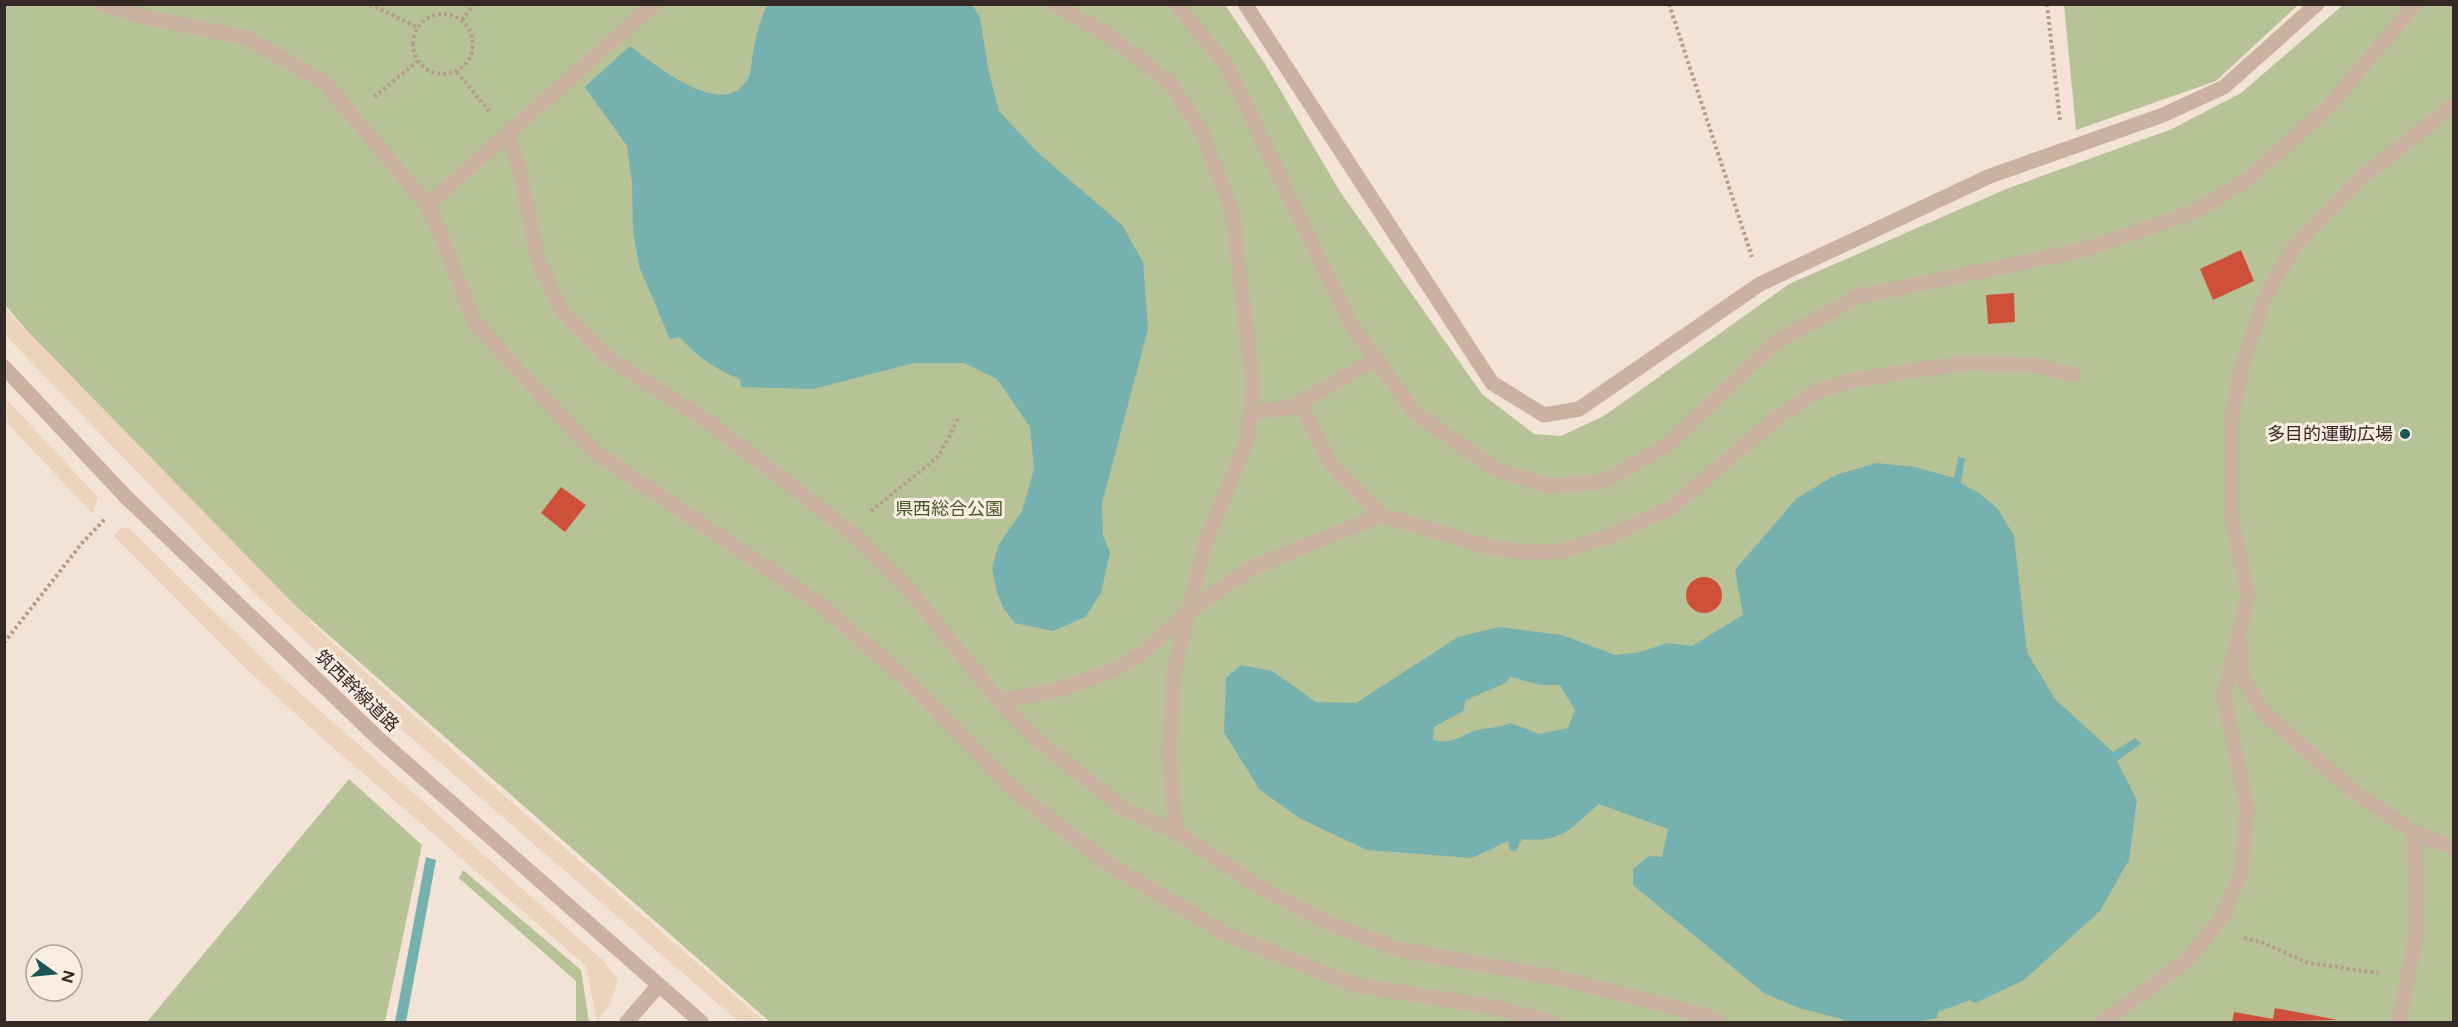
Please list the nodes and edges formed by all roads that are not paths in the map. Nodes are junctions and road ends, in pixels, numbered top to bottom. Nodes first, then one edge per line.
1 (102, 4) edge
2 (654, 4) edge
3 (1053, 4) edge
4 (1176, 4) edge
5 (1245, 4) edge
6 (2317, 4) edge
7 (2415, 4) edge
8 (2454, 105) edge
9 (507, 134) junction
10 (427, 205) junction
11 (1376, 359) junction
12 (4, 367) edge
13 (2073, 375) dead end
14 (1299, 402) junction
15 (1250, 412) junction
16 (1381, 515) junction
17 (1188, 612) junction
18 (2241, 627) junction
19 (999, 701) junction
20 (1176, 832) junction
21 (2414, 832) junction
22 (2454, 848) edge
23 (659, 985) junction
24 (627, 1023) edge
25 (702, 1023) edge
26 (1551, 1023) edge
27 (1718, 1023) edge
28 (2102, 1023) edge
29 (2399, 1023) edge

1 - 10 street
2 - 9 street
3 - 15 street
4 - 11 street
5 - 6 street
7 - 11 street
8 - 18 street
9 - 10 street
9 - 19 street
10 - 26 street
11 - 14 street
12 - 23 street, 筑西幹線道路
13 - 16 street
14 - 15 street
14 - 16 street
15 - 17 street
16 - 17 street
17 - 19 street
17 - 20 street
18 - 21 street
18 - 28 street
19 - 20 street
20 - 27 street
21 - 22 street
21 - 29 street
23 - 24 street
23 - 25 street, 筑西幹線道路

